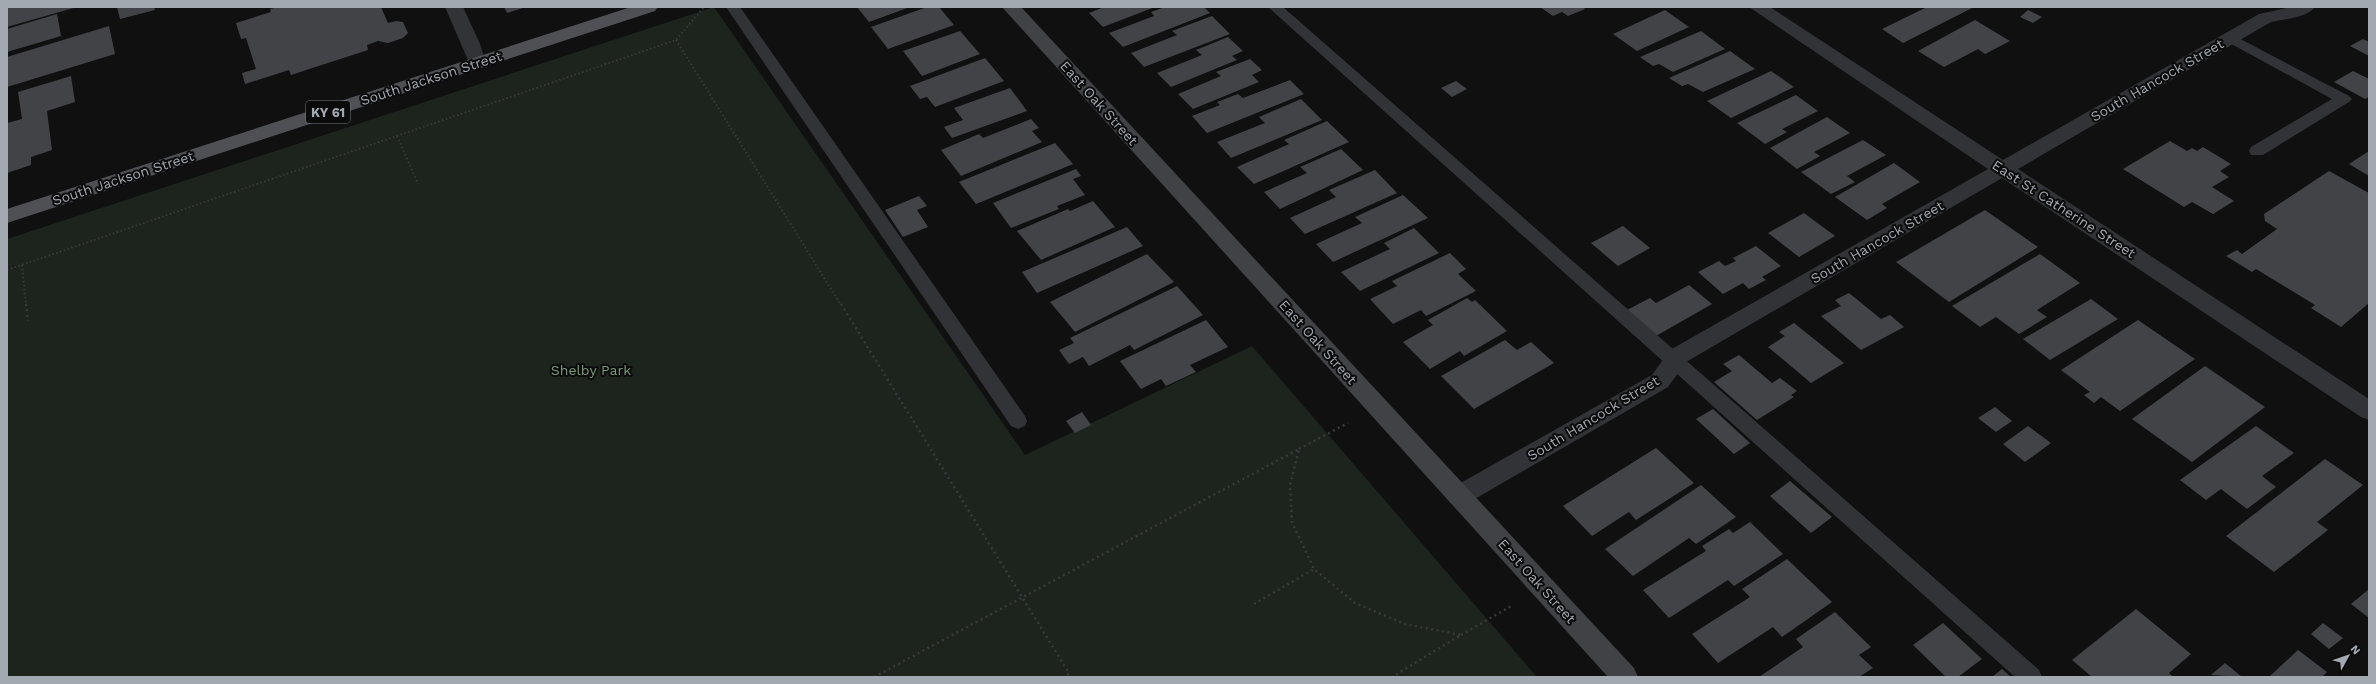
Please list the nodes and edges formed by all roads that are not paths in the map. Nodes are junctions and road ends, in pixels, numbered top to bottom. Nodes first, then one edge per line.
1 (454, 7) edge
2 (649, 7) edge
3 (733, 7) edge
4 (1011, 7) edge
5 (1275, 7) edge
6 (1758, 7) edge
7 (2302, 8) edge
8 (2231, 38) junction
9 (477, 63) junction
10 (2257, 151) dead end
11 (2003, 169) junction
12 (7, 216) edge
13 (1675, 361) junction
14 (2369, 411) edge
15 (1018, 421) dead end
16 (1459, 496) junction
17 (1624, 677) edge
18 (2031, 677) edge

1 - 9 street
2 - 9 main road, South Jackson Street / KY 61
3 - 15 lane
4 - 16 main road, East Oak Street
5 - 13 lane
6 - 11 street, East St Catherine Street
7 - 8 street, South Hancock Street
8 - 10 lane
8 - 11 street, South Hancock Street
9 - 12 main road, South Jackson Street / KY 61
11 - 13 street, South Hancock Street
11 - 14 street, East St Catherine Street
13 - 16 street, South Hancock Street
13 - 18 lane
16 - 17 main road, East Oak Street

